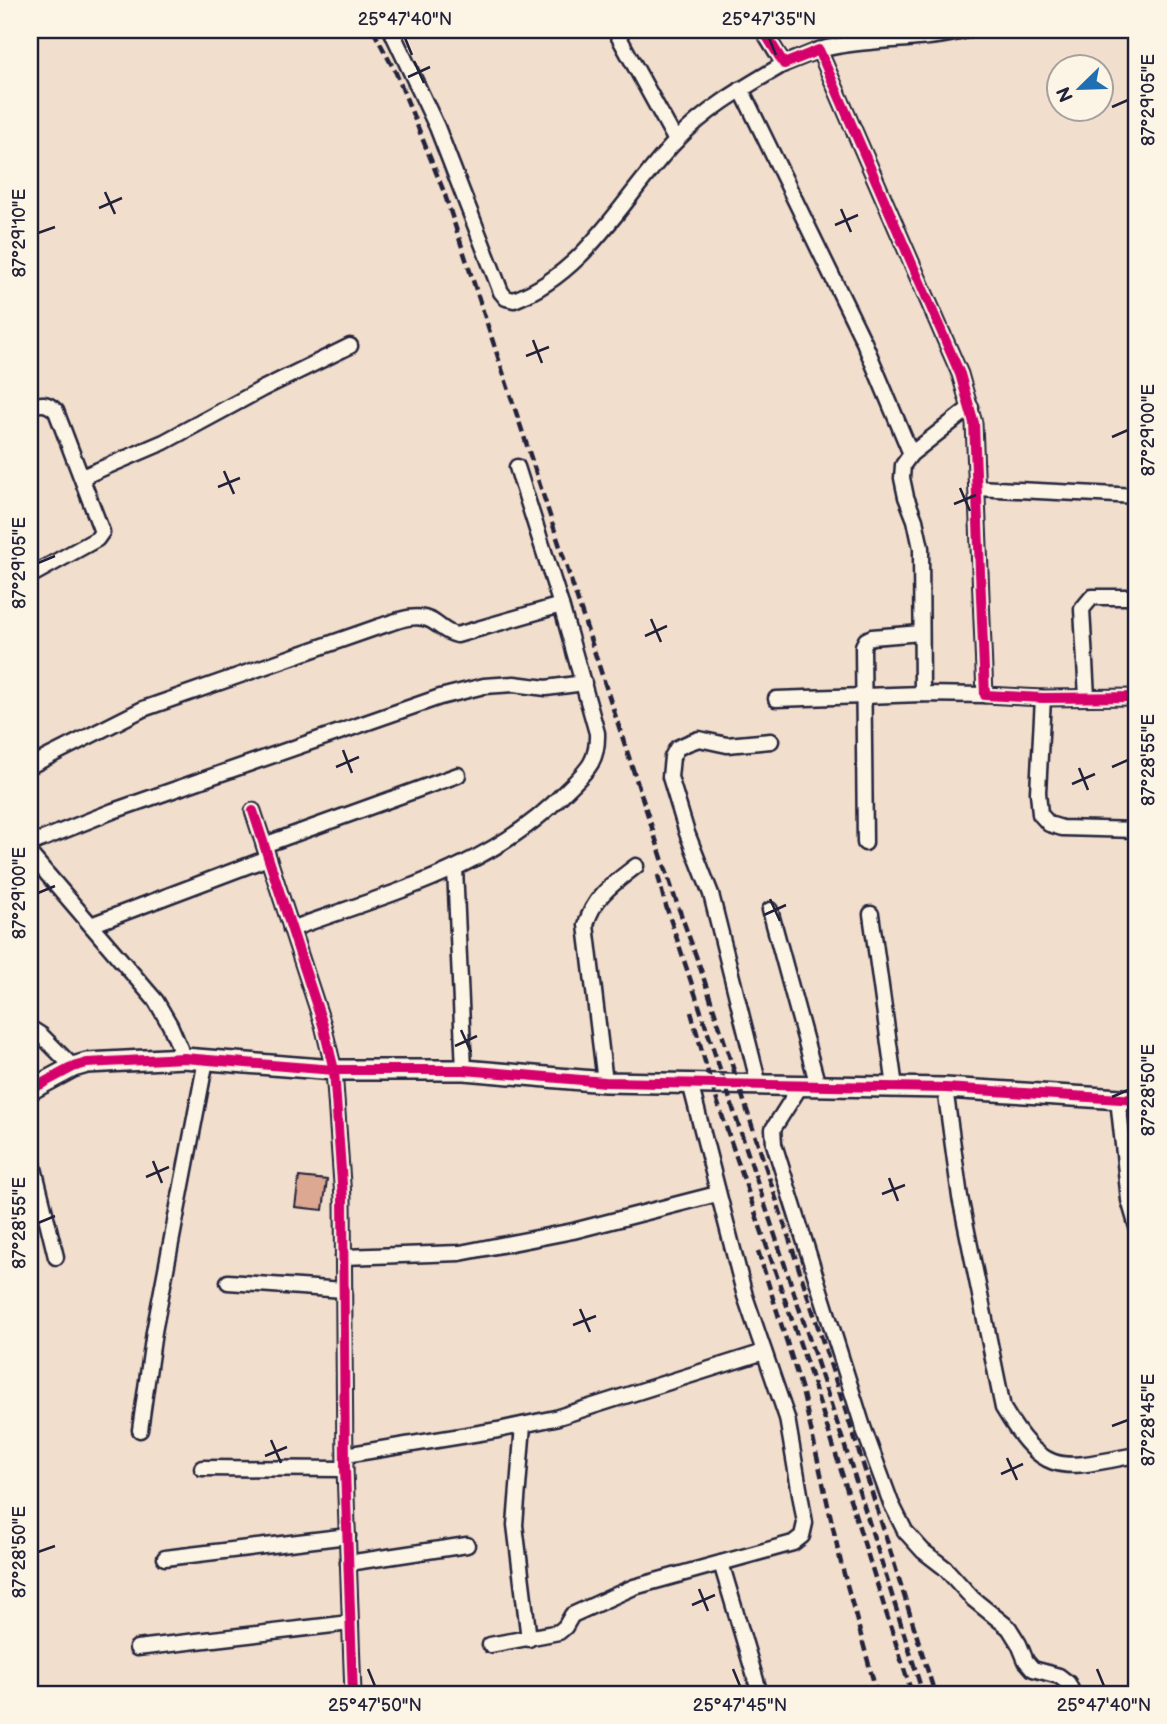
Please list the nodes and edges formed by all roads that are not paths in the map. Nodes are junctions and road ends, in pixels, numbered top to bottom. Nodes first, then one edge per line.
1 (391, 30) edge
2 (615, 30) edge
3 (763, 30) edge
4 (967, 30) edge
5 (885, 35) edge
6 (819, 50) junction
7 (784, 64) junction
8 (741, 89) junction
9 (676, 141) junction
10 (350, 346) dead end
11 (30, 406) edge
12 (971, 407) junction
13 (911, 454) junction
14 (517, 467) dead end
15 (82, 477) junction
16 (977, 488) junction
17 (1137, 496) edge
18 (30, 576) edge
19 (1137, 597) edge
20 (561, 605) junction
21 (921, 634) junction
22 (584, 682) junction
23 (922, 694) junction
24 (985, 695) junction
25 (864, 696) junction
26 (1087, 697) junction
27 (1137, 697) edge
28 (1043, 698) junction
29 (776, 699) dead end
30 (771, 741) dead end
31 (30, 766) edge
32 (458, 775) dead end
33 (253, 811) dead end
34 (1137, 830) edge
35 (865, 843) dead end
36 (30, 844) edge
37 (266, 851) junction
38 (30, 854) edge
39 (636, 866) dead end
40 (456, 868) junction
41 (770, 910) dead end
42 (871, 914) dead end
43 (91, 925) junction
44 (291, 929) junction
45 (30, 1028) edge
46 (184, 1058) junction
47 (206, 1060) junction
48 (73, 1067) junction
49 (334, 1070) junction
50 (464, 1070) junction
51 (605, 1082) junction
52 (690, 1083) junction
53 (759, 1084) junction
54 (809, 1086) junction
55 (895, 1087) junction
56 (944, 1088) junction
57 (30, 1090) edge
58 (1128, 1099) edge
59 (30, 1152) edge
60 (717, 1194) junction
61 (1137, 1227) edge
62 (57, 1257) dead end
63 (344, 1257) junction
64 (228, 1282) dead end
65 (344, 1290) junction
66 (764, 1352) junction
67 (523, 1425) junction
68 (140, 1430) dead end
69 (1137, 1455) edge
70 (345, 1462) junction
71 (202, 1468) dead end
72 (348, 1536) junction
73 (467, 1545) dead end
74 (165, 1558) dead end
75 (348, 1563) junction
76 (721, 1563) junction
77 (350, 1623) junction
78 (529, 1639) junction
79 (490, 1645) dead end
80 (137, 1648) dead end
81 (353, 1694) edge
82 (760, 1694) edge
83 (1073, 1694) edge

1 - 9 street
2 - 9 street
3 - 7 street
4 - 5 street
5 - 6 street
6 - 7 street
6 - 12 street
7 - 8 street
8 - 9 street
8 - 13 street
10 - 15 street
11 - 15 street
12 - 13 street
12 - 16 street
13 - 21 street
14 - 20 street
15 - 18 street
16 - 17 street
16 - 24 street
19 - 26 street
20 - 22 street
20 - 31 street
21 - 23 street
21 - 25 street
22 - 36 street
22 - 40 street
23 - 24 street
23 - 25 street
24 - 28 street
25 - 29 street
25 - 35 street
26 - 27 street
26 - 28 street
28 - 34 street
30 - 53 street
32 - 37 street
33 - 37 street
37 - 43 street
37 - 44 street
38 - 43 street
39 - 51 street
40 - 44 street
40 - 50 street
41 - 54 street
42 - 55 street
43 - 46 street
44 - 49 street
45 - 48 street
46 - 47 street
46 - 48 street
47 - 49 street
47 - 68 street
48 - 57 street
49 - 50 street
49 - 63 street
50 - 51 street
51 - 52 street
52 - 53 street
52 - 60 street
53 - 54 street
54 - 55 street
54 - 83 street
55 - 56 street
56 - 58 street
56 - 69 street
58 - 61 street
59 - 62 street
60 - 63 street
60 - 66 street
63 - 65 street
64 - 65 street
65 - 70 street
66 - 67 street
66 - 76 street
67 - 70 street
67 - 78 street
70 - 71 street
70 - 72 street
72 - 74 street
72 - 75 street
73 - 75 street
75 - 77 street
76 - 78 street
76 - 82 street
77 - 80 street
77 - 81 street
78 - 79 street

